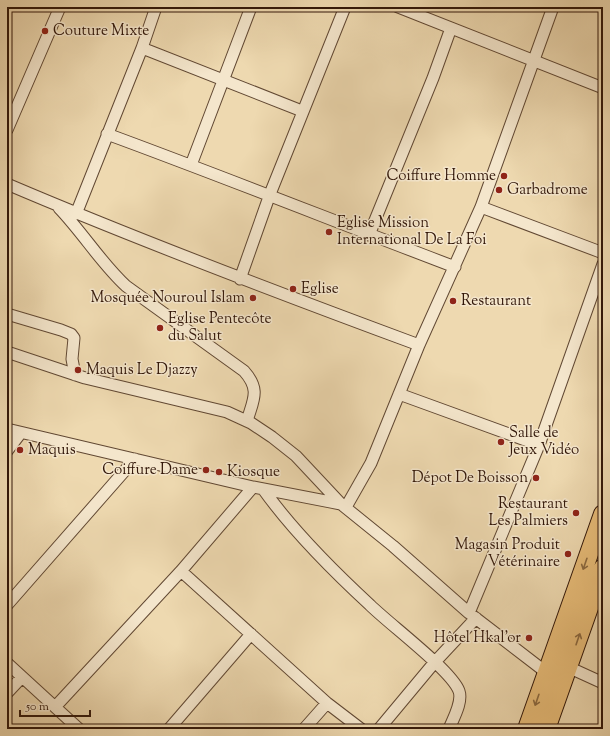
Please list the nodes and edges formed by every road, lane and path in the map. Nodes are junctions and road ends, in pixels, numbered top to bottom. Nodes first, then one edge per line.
1 (60, 7) edge
2 (156, 7) edge
3 (251, 7) edge
4 (345, 7) edge
5 (398, 7) edge
6 (553, 7) edge
7 (451, 28) junction
8 (142, 48) junction
9 (532, 61) junction
10 (224, 79) junction
11 (603, 88) edge
12 (11, 108) edge
13 (302, 110) junction
14 (7, 130) edge
15 (107, 134) junction
16 (191, 165) junction
17 (7, 184) edge
18 (270, 194) junction
19 (55, 204) junction
20 (481, 207) junction
21 (76, 214) junction
22 (369, 235) junction
23 (603, 253) edge
24 (603, 264) edge
25 (455, 266) junction
26 (240, 279) junction
27 (7, 314) edge
28 (419, 345) junction
29 (7, 352) edge
30 (75, 375) junction
31 (399, 394) junction
32 (247, 421) junction
33 (7, 429) edge
34 (20, 434) junction
35 (539, 445) junction
36 (7, 451) edge
37 (135, 460) junction
38 (258, 488) junction
39 (343, 505) junction
40 (603, 514) edge
41 (603, 568) edge
42 (181, 571) junction
43 (7, 605) edge
44 (472, 616) junction
45 (251, 634) junction
46 (434, 662) junction
47 (7, 663) edge
48 (568, 666) junction
49 (547, 673) junction
50 (22, 676) junction
51 (603, 683) edge
52 (7, 693) edge
53 (327, 703) junction
54 (55, 707) junction
55 (79, 729) edge
56 (169, 729) edge
57 (304, 729) edge
58 (361, 729) edge
59 (379, 729) edge
60 (449, 729) edge
61 (527, 729) edge
62 (546, 729) edge

1 - 12 street
2 - 8 street
3 - 10 street
4 - 13 street
5 - 7 street
6 - 9 street
7 - 9 street
7 - 22 street
8 - 10 street
8 - 15 street
9 - 11 street
9 - 20 street
10 - 13 street
10 - 16 street
12 - 14 street
13 - 18 street
15 - 16 street
15 - 21 street
16 - 18 street
17 - 19 street
18 - 22 street
18 - 26 street
19 - 21 street
19 - 32 street
20 - 23 street
20 - 25 street
21 - 26 street
22 - 25 street
24 - 35 street
25 - 28 street
26 - 28 street
27 - 30 street
28 - 31 street
29 - 30 street
30 - 32 street
31 - 35 street
31 - 39 street
32 - 39 street
33 - 34 street
34 - 36 street
34 - 37 street
35 - 44 street
37 - 38 street
37 - 43 street
38 - 39 street
38 - 42 street
38 - 46 street
39 - 44 street
40 -> 49 main road
48 -> 41 main road
42 - 45 street
42 - 54 street
44 - 46 street
44 - 49 street
45 - 53 street
45 - 56 street
46 - 59 street
46 - 60 street
47 - 50 street
48 - 51 street
48 - 62 main road
49 -> 61 main road
50 - 52 street
50 - 54 street
53 - 57 street
53 - 58 street
54 - 55 street

